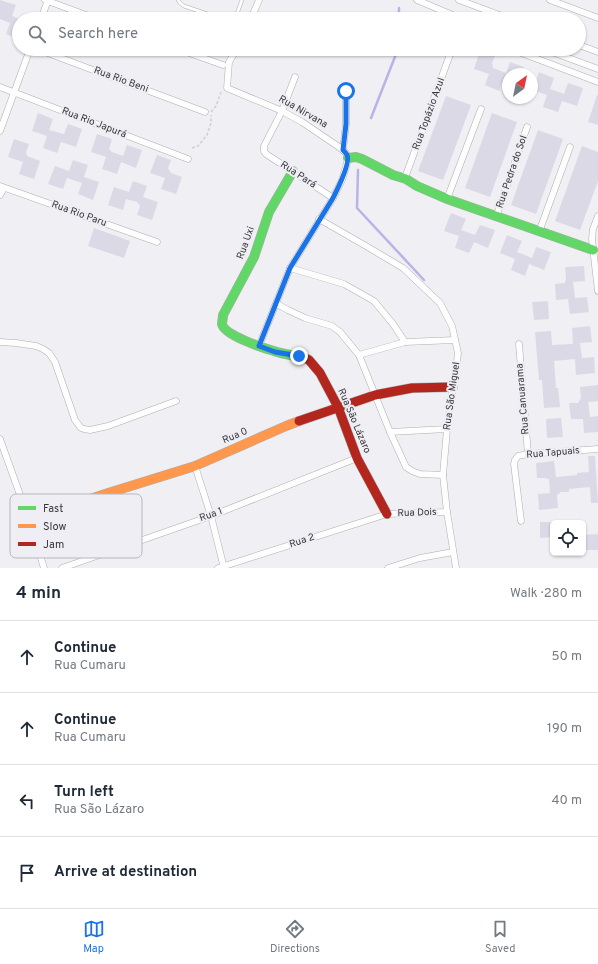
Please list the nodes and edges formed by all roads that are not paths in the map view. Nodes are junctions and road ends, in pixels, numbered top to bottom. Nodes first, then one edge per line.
1 (47, 0) edge
2 (178, 0) edge
3 (242, 0) edge
4 (259, 0) edge
5 (416, 0) edge
6 (459, 0) edge
7 (550, 0) edge
8 (471, 2) edge
9 (43, 12) edge
10 (79, 12) edge
11 (202, 12) edge
12 (237, 12) edge
13 (254, 12) edge
14 (445, 12) edge
15 (494, 12) edge
16 (582, 12) edge
17 (586, 14) edge
18 (598, 18) edge
19 (586, 48) edge
20 (598, 52) edge
21 (27, 56) edge
22 (56, 56) edge
23 (198, 56) edge
24 (233, 56) edge
25 (449, 56) edge
26 (529, 56) edge
27 (563, 56) edge
28 (223, 65) dead end
29 (598, 69) edge
30 (295, 77) dead end
31 (598, 82) edge
32 (0, 87) edge
33 (346, 91) dead end
34 (14, 92) junction
35 (481, 109) dead end
36 (282, 111) junction
37 (205, 112) dead end
38 (527, 127) dead end
39 (0, 131) edge
40 (570, 147) dead end
41 (345, 154) junction
42 (188, 159) dead end
43 (294, 171) junction
44 (406, 179) junction
45 (2, 187) edge
46 (0, 195) edge
47 (333, 198) junction
48 (447, 199) junction
49 (598, 216) edge
50 (496, 217) junction
51 (320, 219) junction
52 (539, 232) junction
53 (157, 242) dead end
54 (593, 250) junction
55 (290, 268) junction
56 (598, 292) edge
57 (276, 304) junction
58 (222, 324) joint
59 (455, 340) junction
60 (0, 342) edge
61 (405, 342) junction
62 (519, 344) dead end
63 (259, 346) junction
64 (359, 355) junction
65 (453, 387) junction
66 (375, 395) junction
67 (176, 402) dead end
68 (338, 407) junction
69 (447, 429) junction
70 (390, 432) junction
71 (0, 439) edge
72 (598, 449) edge
73 (528, 454) junction
74 (357, 458) junction
75 (194, 466) junction
76 (443, 475) junction
77 (19, 494) edge
78 (105, 494) edge
79 (447, 512) junction
80 (387, 514) junction
81 (211, 516) junction
82 (521, 521) dead end
83 (142, 540) edge
84 (453, 552) junction
85 (41, 558) edge
86 (91, 558) edge
87 (222, 567) edge
88 (44, 568) edge
89 (62, 568) edge
90 (388, 568) edge
91 (456, 568) edge

1 - 9 street
1 - 10 street
2 - 11 lane
3 - 12 lane
4 - 13 street
5 - 14 street
6 - 8 street
7 - 16 street
8 - 15 street
17 - 18 street
19 - 20 street
21 - 34 street
22 - 37 street, Rua Rio Beni
23 - 28 street
24 - 36 street, Rua Nirvana
25 - 44 street, Rua Topázio Azul
26 - 31 street
27 - 29 street
30 - 36 street
32 - 34 street, Rua Rio Japurá
33 - 41 street
34 - 39 street
34 - 42 street, Rua Rio Japurá
35 - 48 street
36 - 41 street, Rua Nirvana
36 - 43 street, Rua Pará
38 - 50 street, Rua Pedra do Sol
40 - 52 street
41 - 44 street, Rua Nirvana
41 - 47 street
43 - 47 street, Rua Pará
43 - 58 street, Rua Uxi
44 - 48 street, Rua Nirvana
45 - 46 street
45 - 53 street, Rua Rio Paru
47 - 51 street
48 - 50 street, Rua Nirvana
49 - 54 street
50 - 52 street, Rua Nirvana
51 - 55 street
51 - 59 street, Rua São Miguel
52 - 54 street, Rua Nirvana
54 - 56 street
55 - 57 street
55 - 61 street
57 - 63 street
57 - 64 street
58 - 63 street, Rua São Lázaro
59 - 61 street
59 - 65 street, Rua São Miguel
60 - 67 street
61 - 64 street
62 - 73 street, Rua Canuarama
63 - 68 street, Rua São Lázaro
64 - 66 street
65 - 66 street, Rua 0
65 - 69 street, Rua São Miguel
66 - 68 street, Rua 0
66 - 70 street
68 - 74 street, Rua São Lázaro
68 - 75 street, Rua 0
69 - 70 street
69 - 76 street, Rua São Miguel
70 - 76 street
71 - 77 street
72 - 73 street, Rua Tapuais
73 - 82 street, Rua Tapuais
74 - 80 street, Rua São Lázaro
74 - 81 street, Rua 1
75 - 78 street, Rua 0
75 - 81 street
76 - 79 street, Rua São Miguel
79 - 80 street, Rua Dois
79 - 84 street, Rua São Miguel
80 - 87 street, Rua 2
81 - 83 street, Rua 1
81 - 87 street
84 - 90 street
84 - 91 street, Rua São Miguel
85 - 88 street
86 - 89 street, Rua 1

